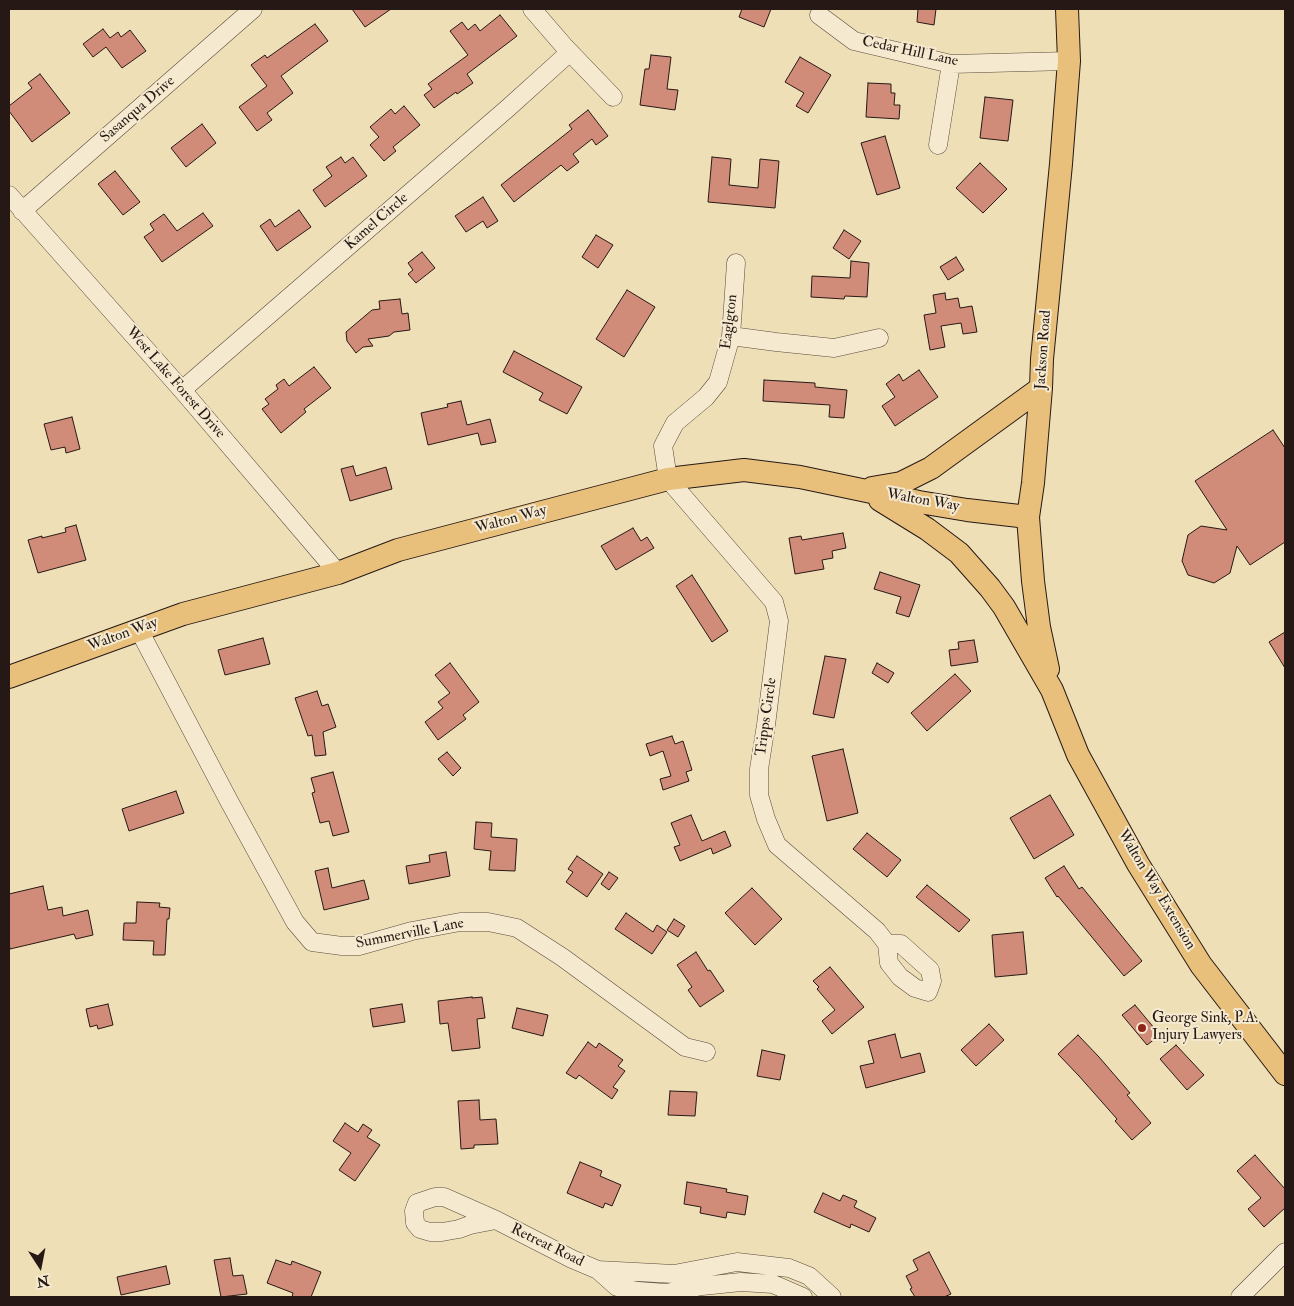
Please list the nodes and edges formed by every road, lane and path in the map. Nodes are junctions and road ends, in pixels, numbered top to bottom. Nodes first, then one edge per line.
1 (253, 9) edge
2 (532, 9) edge
3 (1067, 9) edge
4 (819, 15) dead end
5 (570, 52) junction
6 (1069, 61) junction
7 (951, 64) junction
8 (613, 97) dead end
9 (938, 145) dead end
10 (9, 195) edge
11 (22, 211) junction
12 (736, 263) dead end
13 (731, 336) junction
14 (879, 338) dead end
15 (1041, 388) junction
16 (182, 390) junction
17 (668, 479) junction
18 (862, 490) junction
19 (1028, 516) junction
20 (338, 573) junction
21 (139, 630) junction
22 (9, 677) edge
23 (1052, 690) junction
24 (887, 944) dead end
25 (706, 1052) dead end
26 (1285, 1074) edge
27 (496, 1220) dead end
28 (1285, 1252) edge
29 (598, 1270) junction
30 (803, 1297) edge
31 (832, 1297) edge
32 (1240, 1297) edge

1 - 11 street, Sasanqua Drive
2 - 5 street
3 - 6 main road, Jackson Road
4 - 7 street, Cedar Hill Lane
5 - 8 street
5 - 16 street, Kamel Circle
6 - 7 street, Cedar Hill Lane
6 - 15 main road, Jackson Road
7 - 9 street
10 - 11 street, West Lake Forest Drive
11 - 16 street, West Lake Forest Drive
12 - 13 street, Eaglgton
13 - 14 street
13 - 17 street, Eaglgton
15 - 18 main road
15 - 19 main road, Jackson Road
16 - 20 street, West Lake Forest Drive
17 - 18 main road, Walton Way
17 - 20 main road, Walton Way
17 - 24 street, Tripps Circle
18 - 19 main road, Walton Way
18 - 23 main road
19 - 23 main road, Jackson Road
20 - 21 main road, Walton Way
21 - 22 main road, Walton Way
21 - 25 street, Summerville Lane
23 - 26 main road, Walton Way Extension
27 - 29 street, Retreat Road
28 - 32 street
29 - 30 street, Retreat Road
29 - 31 street, Retreat Road

